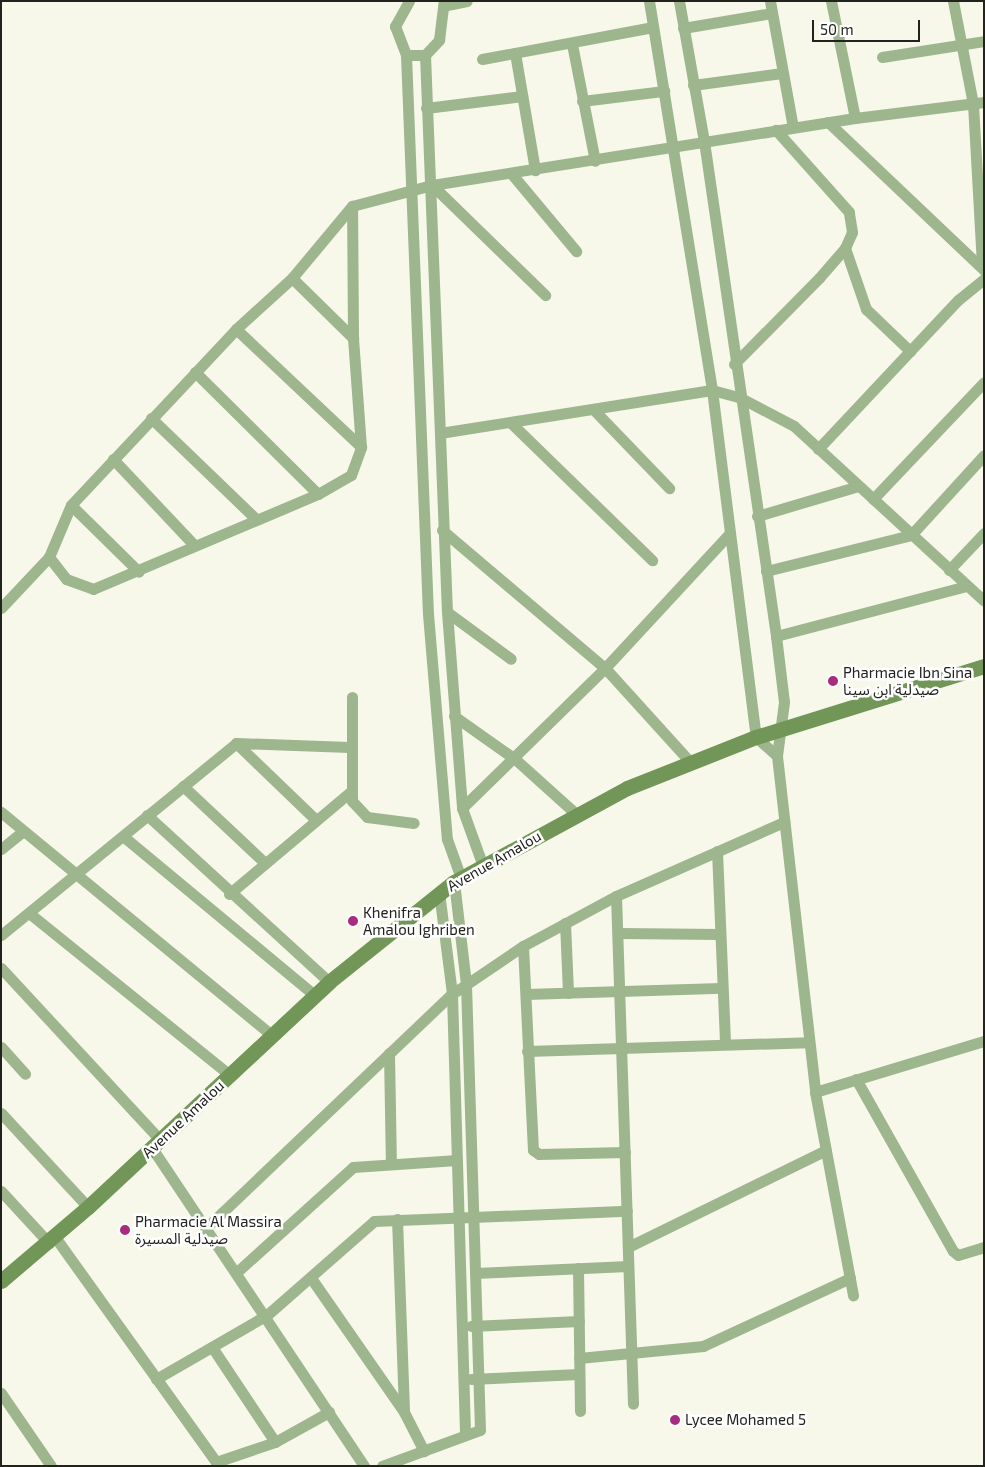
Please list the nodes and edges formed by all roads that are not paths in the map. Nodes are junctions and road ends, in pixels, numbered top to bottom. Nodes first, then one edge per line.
1 (409, 1) edge
2 (467, 1) edge
3 (649, 1) edge
4 (679, 1) edge
5 (770, 1) edge
6 (953, 1) edge
7 (835, 2) edge
8 (445, 3) edge
9 (772, 13) junction
10 (653, 27) junction
11 (683, 28) junction
12 (984, 41) edge
13 (572, 44) junction
14 (960, 44) junction
15 (515, 53) junction
16 (406, 55) junction
17 (425, 55) junction
18 (882, 57) dead end
19 (482, 59) dead end
20 (782, 73) junction
21 (693, 86) junction
22 (664, 90) junction
23 (522, 96) junction
24 (582, 101) junction
25 (978, 103) edge
26 (426, 108) junction
27 (855, 118) junction
28 (828, 122) junction
29 (793, 127) junction
30 (776, 130) junction
31 (704, 141) junction
32 (676, 146) junction
33 (596, 161) junction
34 (535, 170) junction
35 (511, 173) junction
36 (432, 185) junction
37 (412, 191) junction
38 (352, 206) junction
39 (845, 248) junction
40 (576, 251) dead end
41 (983, 268) edge
42 (292, 278) junction
43 (984, 280) edge
44 (545, 295) dead end
45 (236, 329) junction
46 (353, 338) junction
47 (910, 351) junction
48 (734, 364) junction
49 (195, 372) junction
50 (984, 382) edge
51 (712, 390) junction
52 (739, 397) junction
53 (593, 409) junction
54 (151, 418) junction
55 (511, 422) junction
56 (440, 433) junction
57 (361, 447) junction
58 (818, 448) junction
59 (984, 455) edge
60 (114, 460) junction
61 (858, 486) junction
62 (669, 488) dead end
63 (318, 494) junction
64 (873, 499) junction
65 (71, 505) junction
66 (758, 516) junction
67 (256, 519) junction
68 (442, 530) junction
69 (730, 533) junction
70 (984, 533) edge
71 (911, 535) junction
72 (194, 545) junction
73 (48, 557) junction
74 (652, 560) dead end
75 (949, 570) junction
76 (139, 572) junction
77 (766, 572) junction
78 (966, 586) junction
79 (984, 602) edge
80 (1, 608) edge
81 (447, 612) junction
82 (776, 636) junction
83 (511, 659) dead end
84 (984, 666) edge
85 (605, 668) junction
86 (352, 697) dead end
87 (454, 716) junction
88 (781, 732) junction
89 (756, 737) junction
90 (236, 743) junction
91 (349, 747) junction
92 (777, 756) junction
93 (515, 759) junction
94 (691, 764) junction
95 (183, 786) junction
96 (349, 793) junction
97 (462, 808) junction
98 (1, 812) edge
99 (576, 814) junction
100 (147, 815) junction
101 (316, 820) junction
102 (414, 822) dead end
103 (784, 822) junction
104 (23, 831) junction
105 (124, 838) junction
106 (1, 849) edge
107 (717, 851) junction
108 (265, 863) junction
109 (483, 866) junction
110 (76, 875) junction
111 (458, 880) junction
112 (439, 892) junction
113 (229, 894) junction
114 (616, 896) junction
115 (29, 913) junction
116 (564, 923) junction
117 (619, 933) junction
118 (719, 934) junction
119 (1, 935) edge
120 (522, 946) junction
121 (1, 968) edge
122 (329, 982) junction
123 (466, 984) junction
124 (721, 988) junction
125 (568, 993) junction
126 (619, 993) junction
127 (452, 994) junction
128 (526, 994) junction
129 (314, 996) junction
130 (272, 1035) junction
131 (984, 1041) edge
132 (809, 1042) junction
133 (725, 1044) junction
134 (1, 1047) edge
135 (622, 1048) junction
136 (527, 1051) junction
137 (389, 1053) junction
138 (25, 1074) dead end
139 (230, 1075) junction
140 (856, 1079) junction
141 (815, 1092) junction
142 (1, 1112) edge
143 (156, 1144) junction
144 (826, 1150) junction
145 (625, 1152) junction
146 (457, 1160) junction
147 (391, 1163) junction
148 (1, 1192) edge
149 (88, 1207) junction
150 (626, 1211) junction
151 (458, 1218) junction
152 (474, 1218) junction
153 (396, 1219) junction
154 (208, 1226) junction
155 (52, 1240) junction
156 (628, 1247) junction
157 (984, 1247) edge
158 (628, 1266) junction
159 (578, 1268) junction
160 (238, 1272) junction
161 (475, 1273) junction
162 (3, 1278) edge
163 (311, 1278) junction
164 (850, 1278) junction
165 (853, 1295) dead end
166 (267, 1314) junction
167 (579, 1321) junction
168 (462, 1326) junction
169 (477, 1326) junction
170 (212, 1347) junction
171 (632, 1356) junction
172 (579, 1358) junction
173 (580, 1374) junction
174 (156, 1379) junction
175 (478, 1379) junction
176 (463, 1380) junction
177 (1, 1393) edge
178 (633, 1404) dead end
179 (580, 1411) dead end
180 (329, 1412) junction
181 (404, 1412) junction
182 (465, 1435) junction
183 (275, 1442) junction
184 (424, 1451) junction
185 (218, 1464) edge
186 (51, 1466) edge
187 (364, 1466) edge
188 (382, 1466) edge

1 - 16 street
2 - 8 street
3 - 10 street
4 - 11 street
5 - 9 street
6 - 14 street
7 - 27 street
8 - 17 street
9 - 11 street
9 - 20 street
10 - 13 street
10 - 22 street
11 - 21 street
12 - 14 street
13 - 15 street
13 - 24 street
14 - 18 street
14 - 25 street
15 - 19 street
15 - 23 street
16 - 17 street
16 - 37 street
17 - 26 street
20 - 21 street
20 - 29 street
21 - 31 street
22 - 24 street
22 - 32 street
23 - 26 street
23 - 34 street
24 - 33 street
25 - 27 street
25 - 41 street
26 - 36 street
27 - 28 street
28 - 29 street
28 - 41 street
29 - 30 street
30 - 31 street
30 - 39 street
31 - 32 street
31 - 48 street
32 - 33 street
32 - 51 street
33 - 34 street
34 - 35 street
35 - 36 street
35 - 40 street
36 - 37 street
36 - 44 street
36 - 56 street
37 - 38 street
37 - 111 street
38 - 42 street
38 - 46 street
39 - 47 street
39 - 48 street
42 - 45 street
42 - 46 street
43 - 47 street
45 - 49 street
45 - 57 street
46 - 57 street
47 - 58 street
48 - 52 street
49 - 54 street
49 - 63 street
50 - 64 street
51 - 52 street
51 - 53 street
51 - 69 street
52 - 58 street
52 - 66 street
53 - 55 street
53 - 62 street
54 - 60 street
54 - 67 street
55 - 56 street
55 - 74 street
56 - 68 street
57 - 63 street
58 - 61 street
59 - 71 street
60 - 65 street
60 - 72 street
61 - 64 street
61 - 66 street
63 - 67 street
64 - 71 street
65 - 73 street
65 - 76 street
66 - 77 street
67 - 72 street
68 - 81 street
68 - 85 street
69 - 85 street
69 - 89 street
70 - 75 street
71 - 75 street
71 - 77 street
72 - 76 street
73 - 76 street
73 - 80 street
75 - 78 street
77 - 82 street
78 - 79 street
78 - 82 street
81 - 83 street
81 - 87 street
82 - 88 street
84 - 88 main road, Avenue Amalou
85 - 93 street
85 - 94 street
86 - 91 street
87 - 93 street
87 - 97 street
88 - 89 main road, Avenue Amalou
88 - 92 street
89 - 92 street
89 - 94 main road, Avenue Amalou
90 - 91 street
90 - 95 street
90 - 101 street
91 - 96 street
92 - 103 street
93 - 97 street
93 - 99 street
94 - 99 main road, Avenue Amalou
95 - 100 street
95 - 108 street
96 - 101 street
96 - 102 street
97 - 109 street
98 - 104 street
99 - 109 main road, Avenue Amalou
100 - 105 street
100 - 113 street
101 - 108 street
103 - 107 street
103 - 132 street
104 - 106 street
104 - 110 street
105 - 110 street
105 - 129 street
107 - 114 street
107 - 118 street
108 - 113 street
109 - 111 main road, Avenue Amalou
110 - 115 street
110 - 130 street
111 - 112 main road, Avenue Amalou
111 - 123 street
112 - 122 main road, Avenue Amalou
112 - 127 street
113 - 122 street
114 - 116 street
114 - 117 street
115 - 119 street
115 - 139 street
116 - 120 street
116 - 125 street
117 - 118 street
117 - 126 street
118 - 124 street
120 - 123 street
120 - 128 street
121 - 143 street
122 - 129 main road, Avenue Amalou
123 - 127 street
123 - 152 street
124 - 126 street
124 - 133 street
125 - 126 street
125 - 128 street
126 - 135 street
127 - 137 street
127 - 146 street
128 - 136 street
129 - 130 main road, Avenue Amalou
130 - 139 main road, Avenue Amalou
131 - 140 street
132 - 133 street
132 - 141 street
133 - 135 street
134 - 138 street
135 - 136 street
135 - 145 street
136 - 145 street
137 - 147 street
137 - 154 street
139 - 143 main road, Avenue Amalou
140 - 141 street
140 - 157 street
141 - 144 street
142 - 149 street
143 - 149 main road, Avenue Amalou
143 - 154 street
144 - 156 street
144 - 164 street
145 - 150 street
146 - 147 street
146 - 151 street
147 - 160 street
148 - 155 street
149 - 155 main road, Avenue Amalou
150 - 152 street
150 - 156 street
151 - 152 street
151 - 153 street
151 - 168 street
152 - 161 street
153 - 163 street
153 - 181 street
154 - 160 street
155 - 162 main road, Avenue Amalou
155 - 174 street
156 - 158 street
158 - 159 street
158 - 171 street
159 - 161 street
159 - 167 street
160 - 166 street
161 - 169 street
163 - 166 street
163 - 181 street
164 - 165 street
164 - 171 street
166 - 170 street
166 - 180 street
167 - 169 street
167 - 172 street
168 - 169 street
168 - 176 street
169 - 175 street
170 - 174 street
170 - 183 street
171 - 172 street
171 - 178 street
172 - 173 street
173 - 175 street
173 - 179 street
174 - 185 street
175 - 176 street
175 - 182 street
176 - 182 street
177 - 186 street
180 - 183 street
180 - 187 street
181 - 184 street
182 - 184 street
183 - 185 street
184 - 188 street

